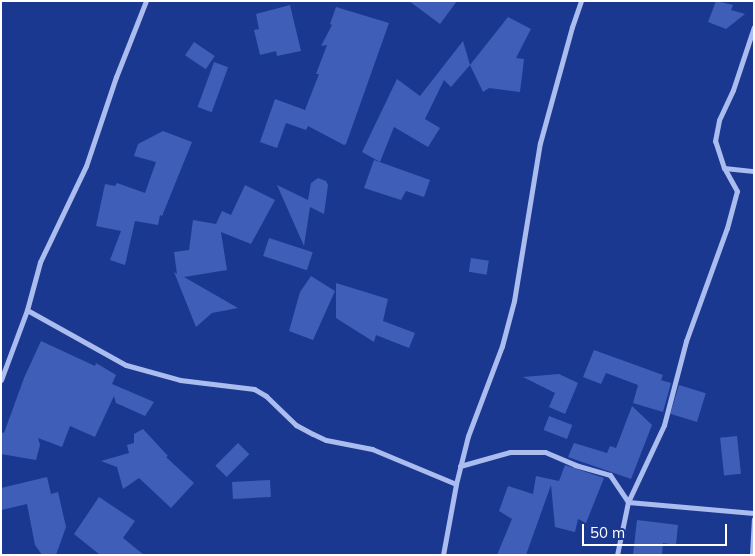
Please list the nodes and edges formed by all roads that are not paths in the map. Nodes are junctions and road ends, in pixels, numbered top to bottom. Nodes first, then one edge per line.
1 (146, 1) edge
2 (581, 1) edge
3 (754, 27) edge
4 (724, 168) junction
5 (754, 171) edge
6 (27, 310) junction
7 (1, 380) edge
8 (460, 466) junction
9 (456, 484) junction
10 (628, 502) junction
11 (754, 513) edge
12 (754, 519) edge
13 (443, 555) edge
14 (617, 555) edge
15 (752, 555) edge

1 - 6 street
2 - 8 street
3 - 4 street
4 - 5 street
4 - 10 street
6 - 7 street
6 - 9 street
8 - 9 street
8 - 10 street
9 - 13 street
10 - 11 street
10 - 14 street
12 - 15 street

